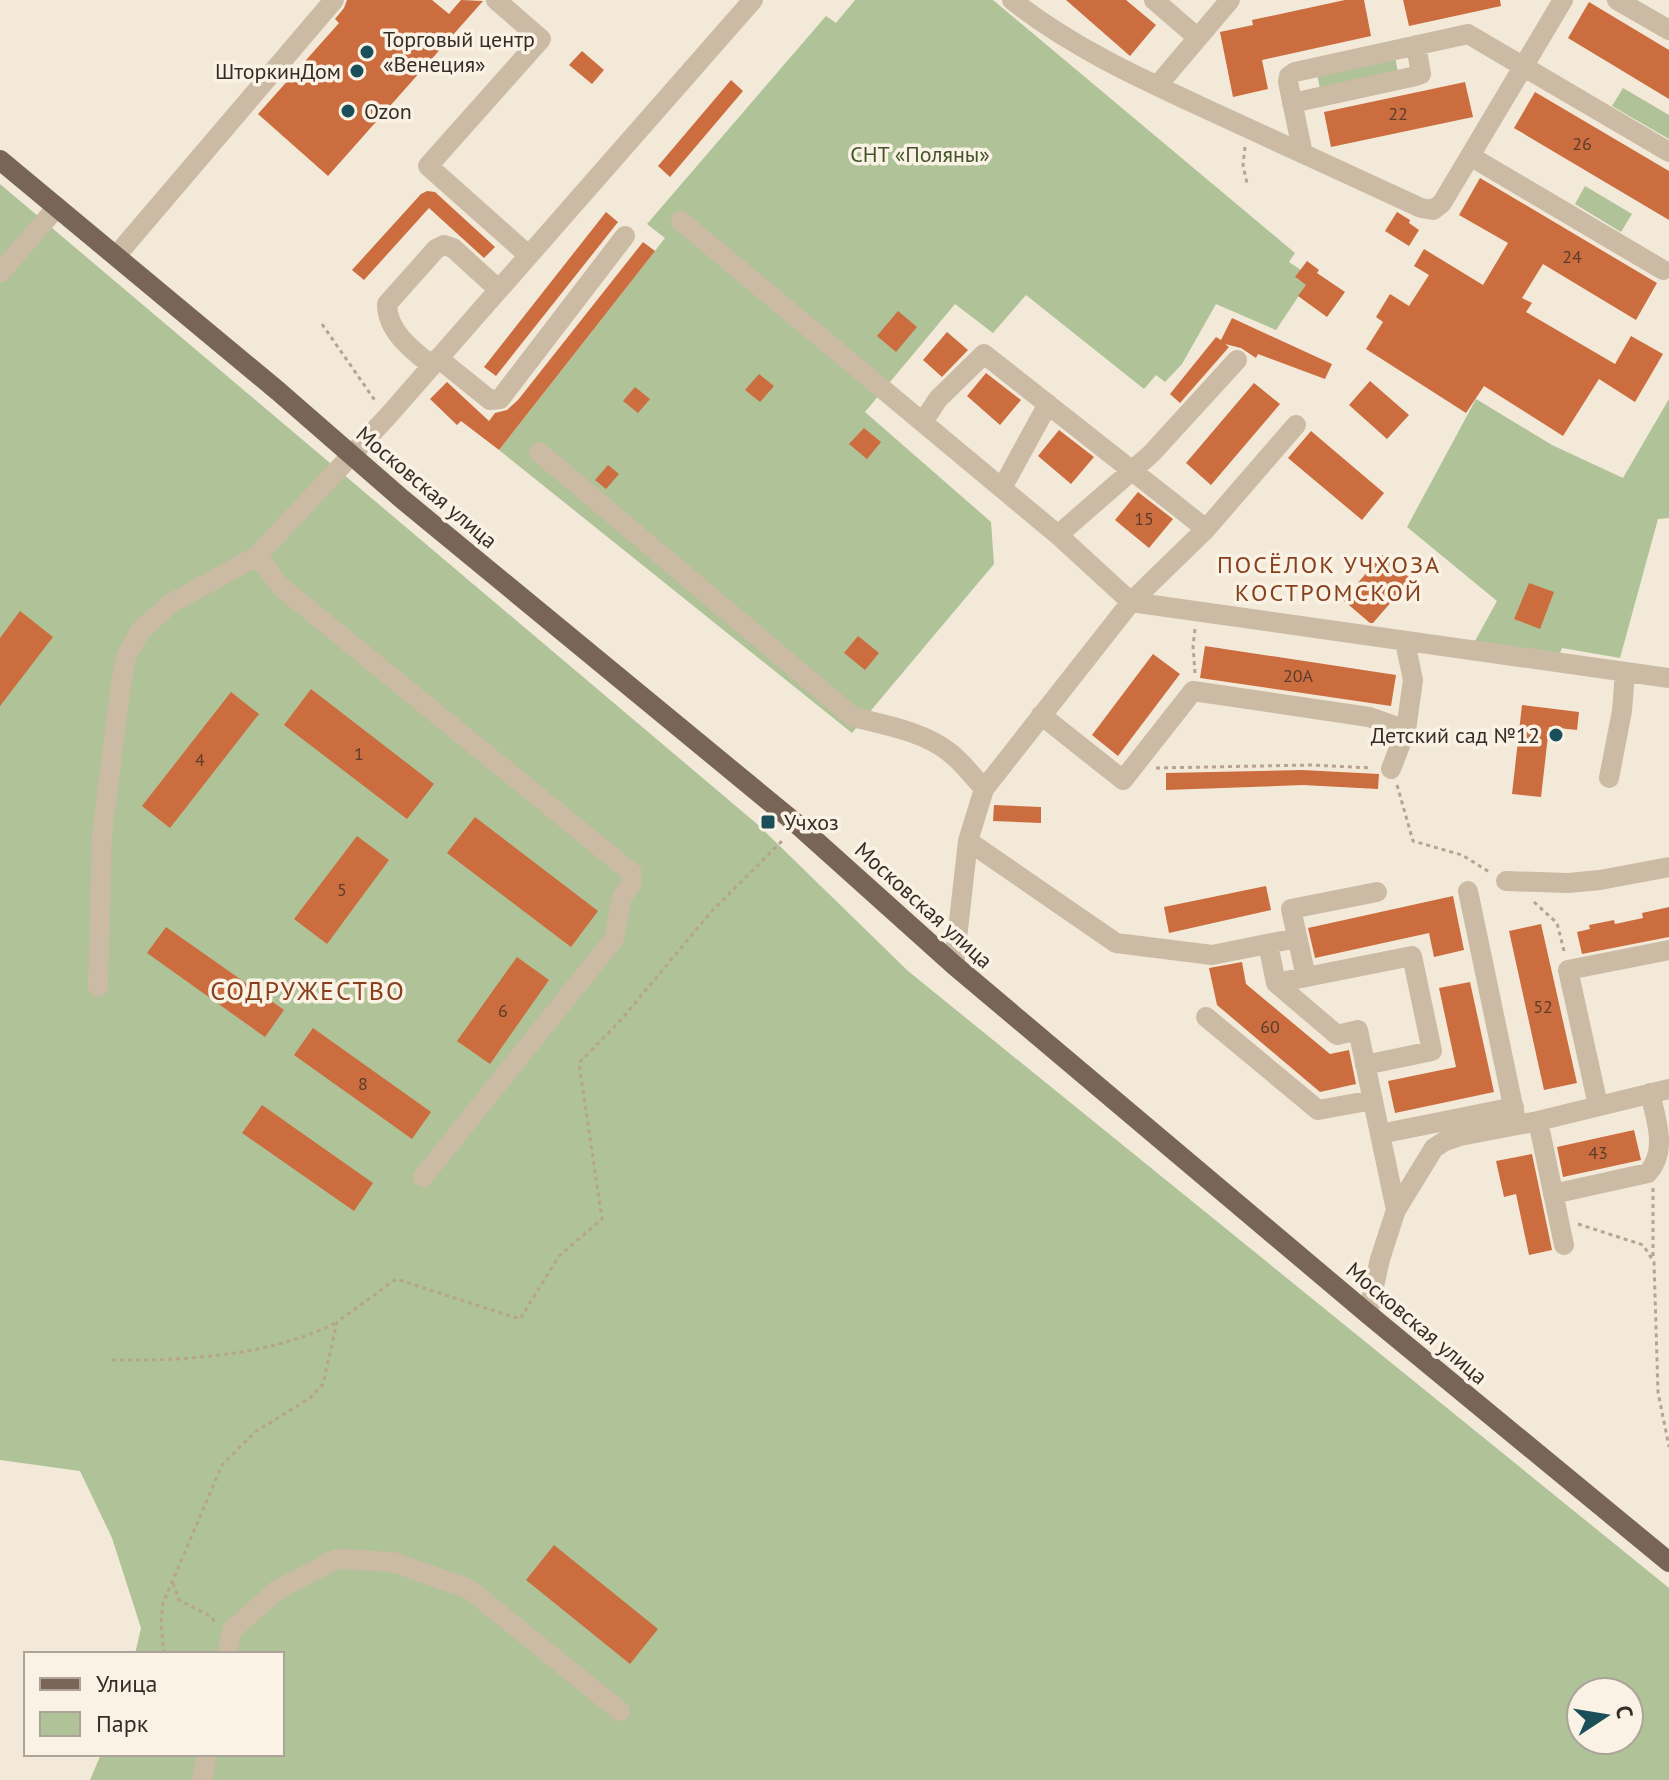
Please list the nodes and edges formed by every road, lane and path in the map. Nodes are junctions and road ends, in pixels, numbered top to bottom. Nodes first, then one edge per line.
1 (334, 0) edge
2 (496, 0) edge
3 (753, 0) edge
4 (1012, 0) edge
5 (1154, 0) edge
6 (1230, 0) edge
7 (1563, 0) edge
8 (1617, 0) edge
9 (1669, 30) edge
10 (1198, 38) junction
11 (1416, 45) junction
12 (1524, 66) junction
13 (1157, 86) junction
14 (1292, 103) junction
15 (1238, 123) junction
16 (1669, 152) edge
17 (1303, 154) junction
18 (1470, 156) junction
19 (0, 160) edge
20 (1247, 183) dead end
21 (57, 207) junction
22 (681, 221) dead end
23 (625, 236) dead end
24 (528, 255) junction
25 (116, 256) junction
26 (1663, 270) dead end
27 (0, 273) edge
28 (498, 289) junction
29 (322, 324) dead end
30 (1237, 360) dead end
31 (435, 361) junction
32 (1048, 404) junction
33 (383, 412) dead end
34 (923, 422) junction
35 (1296, 425) dead end
36 (539, 452) dead end
37 (351, 455) junction
38 (1132, 470) junction
39 (1002, 488) junction
40 (1206, 529) junction
41 (1058, 535) junction
42 (257, 556) junction
43 (1131, 602) junction
44 (1197, 613) junction
45 (1405, 642) junction
46 (1625, 672) junction
47 (1669, 678) edge
48 (1193, 691) junction
49 (1041, 715) junction
50 (1406, 730) junction
51 (1132, 768) junction
52 (1391, 769) junction
53 (1609, 778) dead end
54 (984, 789) junction
55 (798, 825) junction
56 (968, 841) junction
57 (1669, 867) edge
58 (1506, 881) junction
59 (1468, 891) dead end
60 (1377, 892) dead end
61 (1297, 938) junction
62 (1268, 944) junction
63 (1669, 950) edge
64 (954, 965) junction
65 (1568, 970) junction
66 (1306, 977) junction
67 (1276, 983) junction
68 (98, 987) dead end
69 (1206, 1017) dead end
70 (1365, 1065) junction
71 (1660, 1091) edge
72 (1373, 1100) junction
73 (1598, 1105) junction
74 (1523, 1118) junction
75 (1380, 1134) junction
76 (1648, 1173) junction
77 (423, 1177) dead end
78 (1553, 1194) junction
79 (1396, 1210) junction
80 (1559, 1218) junction
81 (1564, 1245) dead end
82 (1654, 1262) junction
83 (1368, 1314) junction
84 (337, 1322) junction
85 (112, 1360) dead end
86 (1669, 1447) edge
87 (1669, 1562) edge
88 (172, 1581) junction
89 (164, 1652) edge
90 (227, 1652) edge
91 (620, 1711) dead end
92 (207, 1756) edge
93 (202, 1780) edge

1 - 25 street
2 - 24 street
3 - 24 street
4 - 13 street
5 - 10 street
6 - 10 street
7 - 12 street
8 - 9 street
10 - 13 street
11 - 12 street
11 - 14 street
11 - 14 street
12 - 16 street
12 - 18 street
13 - 15 street
14 - 17 street
15 - 17 street
15 - 20 path
17 - 18 street
18 - 26 street
19 - 21 main road, Московская улица
21 - 25 main road, Московская улица
21 - 27 street
22 - 34 street
23 - 31 street
24 - 28 street
25 - 37 main road, Московская улица
28 - 31 street
28 - 31 street
29 - 33 path
30 - 38 street
31 - 37 street
32 - 34 street
32 - 38 street
32 - 39 street
34 - 39 street
35 - 40 street
36 - 54 street
37 - 42 street
37 - 55 main road, Московская улица
38 - 40 street
38 - 41 street
39 - 41 street
40 - 43 street
41 - 43 street
42 - 68 street
42 - 77 street
43 - 44 street
43 - 49 street
44 - 45 street
44 - 48 path
45 - 46 street
45 - 50 street
46 - 47 street
46 - 53 street
48 - 50 street
48 - 51 street
49 - 51 street
49 - 54 street
50 - 52 street
51 - 52 path
52 - 58 path
54 - 56 street
55 - 64 main road, Московская улица
55 - 84 path
56 - 62 street
56 - 64 street
57 - 58 street
58 - 65 path
59 - 74 street
60 - 61 street
61 - 62 street
61 - 66 street
62 - 67 street
63 - 65 street
64 - 83 main road, Московская улица
65 - 73 street
66 - 67 street
66 - 70 street
67 - 70 street
69 - 72 street
70 - 72 street
71 - 73 street
71 - 76 street
72 - 75 street
73 - 74 street
74 - 75 street
74 - 78 street
74 - 79 street
75 - 79 street
76 - 78 street
76 - 82 path
78 - 80 street
79 - 83 street
80 - 81 street
80 - 82 path
82 - 86 path
83 - 87 main road, Московская улица
84 - 85 path
84 - 88 path
88 - 89 path
88 - 90 path
90 - 91 street
92 - 93 street

